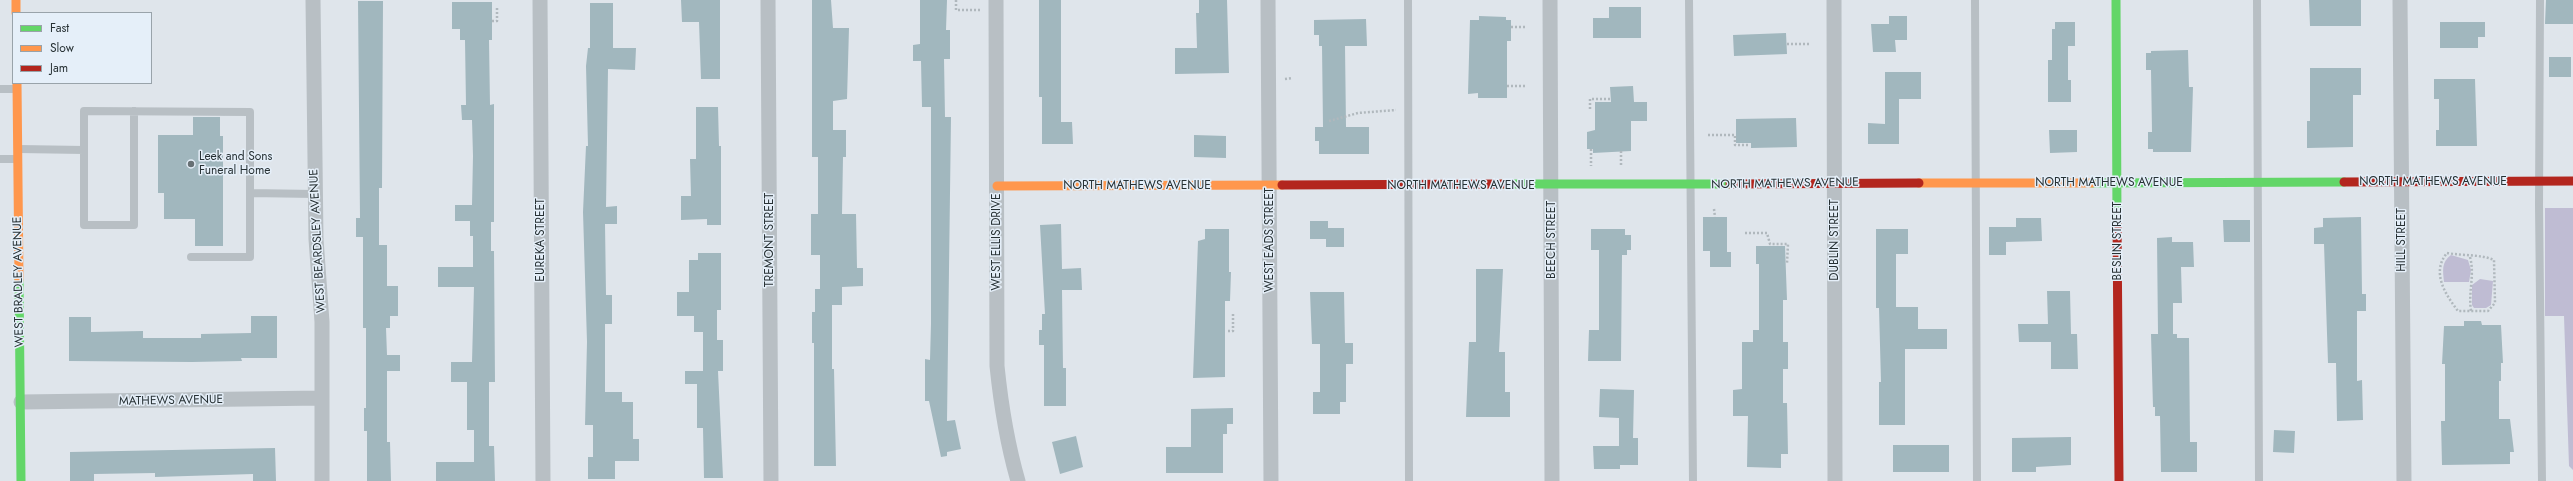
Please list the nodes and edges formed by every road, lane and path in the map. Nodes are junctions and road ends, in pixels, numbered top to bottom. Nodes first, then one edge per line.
1 (16, 0) edge
2 (313, 0) edge
3 (540, 0) edge
4 (768, 0) edge
5 (956, 0) edge
6 (1268, 0) edge
7 (1408, 0) edge
8 (1550, 0) edge
9 (1690, 0) edge
10 (1834, 0) edge
11 (1975, 0) edge
12 (2116, 0) edge
13 (2257, 0) edge
14 (2400, 0) edge
15 (2540, 0) edge
16 (996, 5) edge
17 (497, 6) dead end
18 (16, 12) edge
19 (492, 21) dead end
20 (1512, 27) dead end
21 (1526, 27) dead end
22 (1787, 44) dead end
23 (1809, 44) dead end
24 (17, 86) edge
25 (1507, 86) dead end
26 (1526, 86) dead end
27 (0, 89) edge
28 (1611, 99) dead end
29 (1409, 109) junction
30 (1590, 109) dead end
31 (134, 111) junction
32 (1329, 121) dead end
33 (1708, 135) dead end
34 (1748, 145) dead end
35 (17, 149) junction
36 (1591, 149) dead end
37 (84, 150) junction
38 (1621, 151) dead end
39 (0, 159) edge
40 (18, 159) junction
41 (1592, 168) dead end
42 (1621, 168) dead end
43 (2573, 181) edge
44 (2117, 182) junction
45 (2402, 182) junction
46 (2540, 182) junction
47 (1834, 183) junction
48 (1976, 183) junction
49 (2258, 184) junction
50 (1691, 185) junction
51 (997, 186) junction
52 (1270, 186) junction
53 (1407, 186) junction
54 (1552, 186) junction
55 (250, 193) junction
56 (315, 194) junction
57 (1714, 209) dead end
58 (1715, 216) dead end
59 (1746, 233) dead end
60 (190, 257) dead end
61 (2470, 257) junction
62 (1787, 263) dead end
63 (2471, 311) junction
64 (1233, 312) dead end
65 (1228, 332) dead end
66 (322, 398) junction
67 (21, 402) junction
68 (21, 481) edge
69 (322, 481) edge
70 (543, 481) edge
71 (771, 481) edge
72 (1018, 481) edge
73 (1271, 481) edge
74 (1409, 481) edge
75 (1552, 481) edge
76 (1693, 481) edge
77 (1835, 481) edge
78 (1977, 481) edge
79 (2119, 481) edge
80 (2259, 481) edge
81 (2404, 481) edge
82 (2542, 481) edge

1 - 18 street
2 - 56 street, WEST BEARDSLEY AVENUE
3 - 70 street, EUREKA STREET
4 - 71 street, TREMONT STREET
5 - 16 path
6 - 52 street, WEST EADS STREET
7 - 29 lane
8 - 54 street, BEECH STREET
9 - 50 lane
10 - 47 street, DUBLIN STREET
11 - 48 lane
12 - 44 street, BESLIN STREET
13 - 49 lane
14 - 45 street, HILL STREET
15 - 46 lane
16 - 51 street, WEST ELLIS DRIVE
17 - 19 path
20 - 21 path
22 - 23 path
24 - 27 lane
24 - 35 street, WEST BRADLEY AVENUE
25 - 26 path
28 - 30 path
29 - 32 path
29 - 53 lane
31 - 37 lane
31 - 37 lane
31 - 55 lane
33 - 34 path
35 - 37 lane
35 - 40 street, WEST BRADLEY AVENUE
36 - 41 path
38 - 42 path
39 - 40 lane
40 - 67 street, WEST BRADLEY AVENUE
43 - 46 street, NORTH MATHEWS AVENUE
44 - 48 street, NORTH MATHEWS AVENUE
44 - 49 street, NORTH MATHEWS AVENUE
44 - 79 street, BESLIN STREET
45 - 46 street, NORTH MATHEWS AVENUE
45 - 49 street, NORTH MATHEWS AVENUE
45 - 81 street, HILL STREET
46 - 82 lane
47 - 48 street, NORTH MATHEWS AVENUE
47 - 50 street, NORTH MATHEWS AVENUE
47 - 77 street, DUBLIN STREET
48 - 78 lane
49 - 80 lane
50 - 54 street, NORTH MATHEWS AVENUE
50 - 76 lane
51 - 52 street, NORTH MATHEWS AVENUE
51 - 72 street, WEST ELLIS DRIVE
52 - 53 street, NORTH MATHEWS AVENUE
52 - 73 street, WEST EADS STREET
53 - 54 street, NORTH MATHEWS AVENUE
53 - 74 lane
54 - 75 street, BEECH STREET
55 - 56 lane
55 - 60 lane
56 - 66 street, WEST BEARDSLEY AVENUE
57 - 58 path
59 - 62 path
61 - 63 path
61 - 63 path
61 - 63 path
64 - 65 path
66 - 67 street, MATHEWS AVENUE
66 - 69 street, WEST BEARDSLEY AVENUE
67 - 68 street, WEST BRADLEY AVENUE

